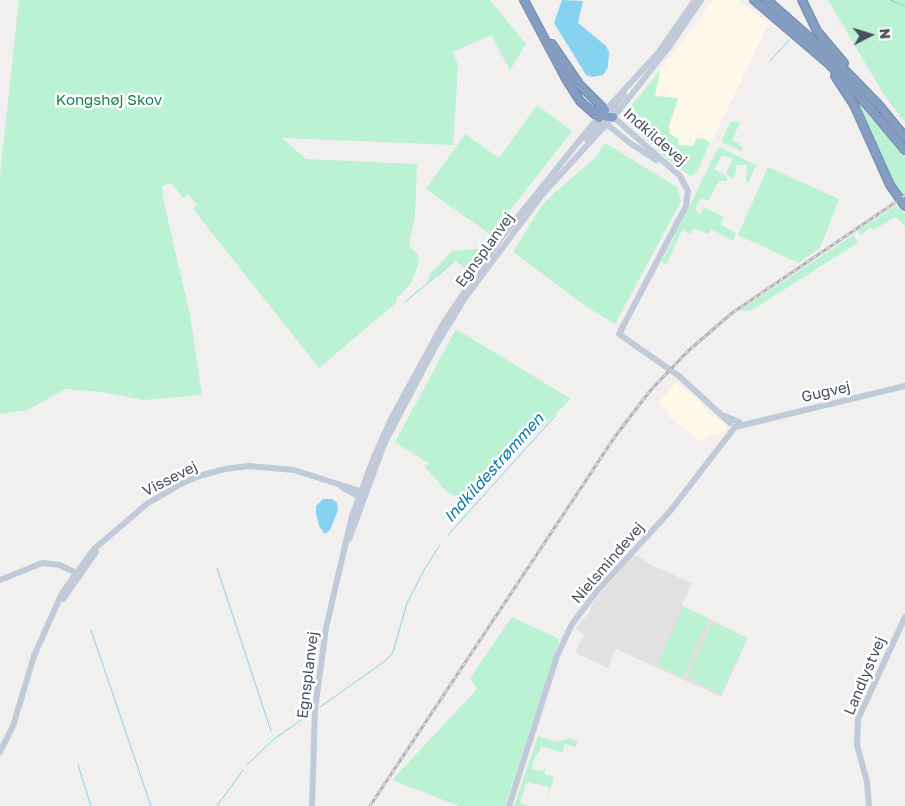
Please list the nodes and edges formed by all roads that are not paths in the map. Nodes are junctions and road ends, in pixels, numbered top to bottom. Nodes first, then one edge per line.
1 (524, 0) edge
2 (529, 0) edge
3 (695, 0) edge
4 (701, 0) edge
5 (754, 0) edge
6 (767, 0) edge
7 (802, 0) edge
8 (792, 31) junction
9 (877, 103) junction
10 (606, 117) junction
11 (905, 133) edge
12 (905, 137) edge
13 (905, 150) edge
14 (905, 206) edge
15 (682, 211) junction
16 (905, 386) edge
17 (734, 424) junction
18 (374, 457) junction
19 (339, 485) junction
20 (350, 487) junction
21 (362, 495) junction
22 (345, 549) junction
23 (77, 574) junction
24 (0, 580) edge
25 (905, 617) edge
26 (0, 752) edge
27 (312, 806) edge
28 (509, 806) edge
29 (869, 806) edge

1 - 10 highway
2 - 10 highway
3 - 10 street, Egnsplanvej
4 - 10 street, Egnsplanvej
5 - 8 highway
6 - 9 highway
7 - 9 highway
8 - 13 highway
8 - 14 highway
9 - 11 highway
9 - 12 highway
10 - 15 street, Indkildevej
10 - 15 street, Indkildevej
10 - 18 street, Egnsplanvej
10 - 21 street, Egnsplanvej
15 - 17 street, Indkildevej
16 - 17 street, Gugvej
17 - 28 street, Nielsmindevej
18 - 20 street
18 - 21 street, Egnsplanvej
19 - 20 street, Vissevej
19 - 21 street, Vissevej
19 - 23 street, Vissevej
20 - 21 street, Vissevej
21 - 22 street, Egnsplanvej
21 - 22 street, Egnsplanvej
22 - 27 street, Egnsplanvej
23 - 24 street
23 - 26 street, Vissevej
25 - 29 street, Landlystvej

